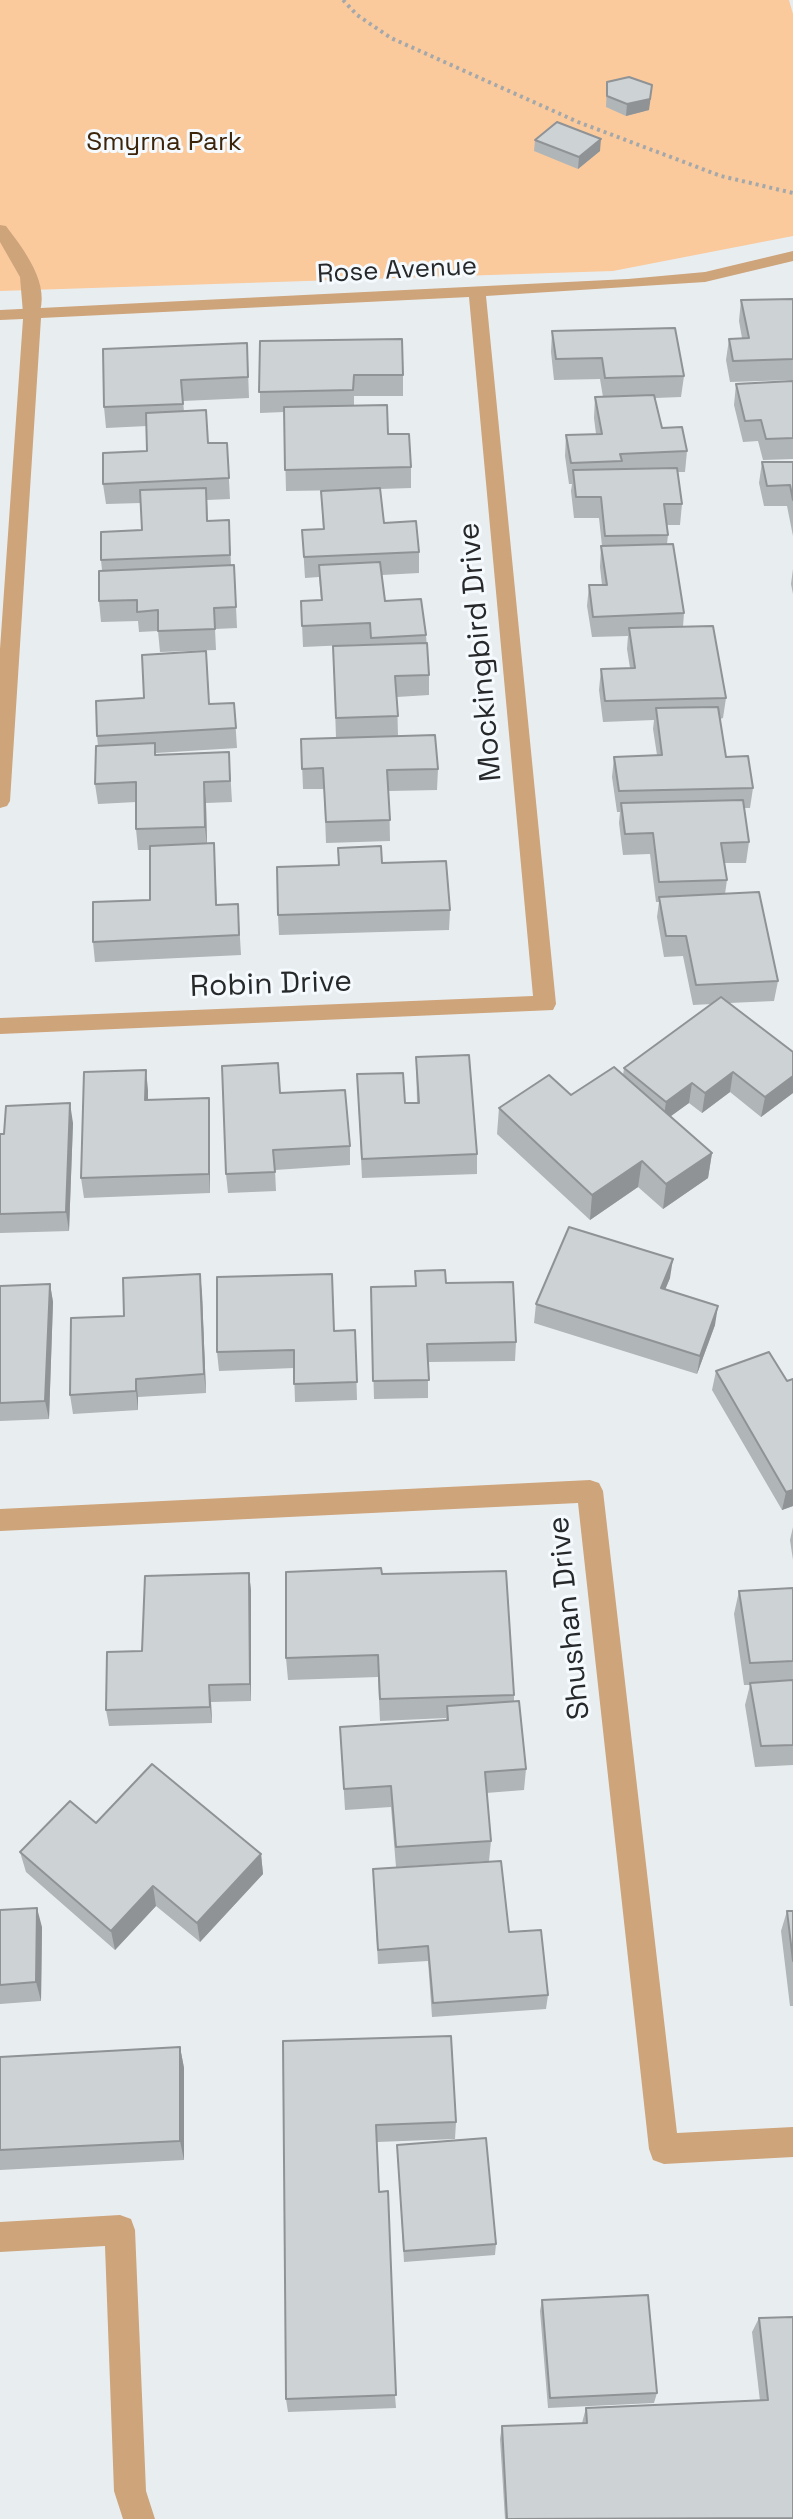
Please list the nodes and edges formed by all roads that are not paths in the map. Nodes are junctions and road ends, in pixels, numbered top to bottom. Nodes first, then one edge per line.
1 (0, 230) edge
2 (793, 256) edge
3 (477, 294) junction
4 (32, 313) junction
5 (0, 315) edge
6 (0, 801) edge
7 (545, 1004) joint
8 (0, 1026) edge
9 (0, 1520) edge
10 (793, 2142) edge
11 (0, 2237) edge
12 (139, 2519) edge

1 - 4 street
2 - 3 street, Rose Avenue
3 - 4 street, Rose Avenue
3 - 7 street, Mockingbird Drive
4 - 5 street, Rose Avenue
4 - 6 street
7 - 8 street, Robin Drive
9 - 10 street, Shushan Drive
11 - 12 street

